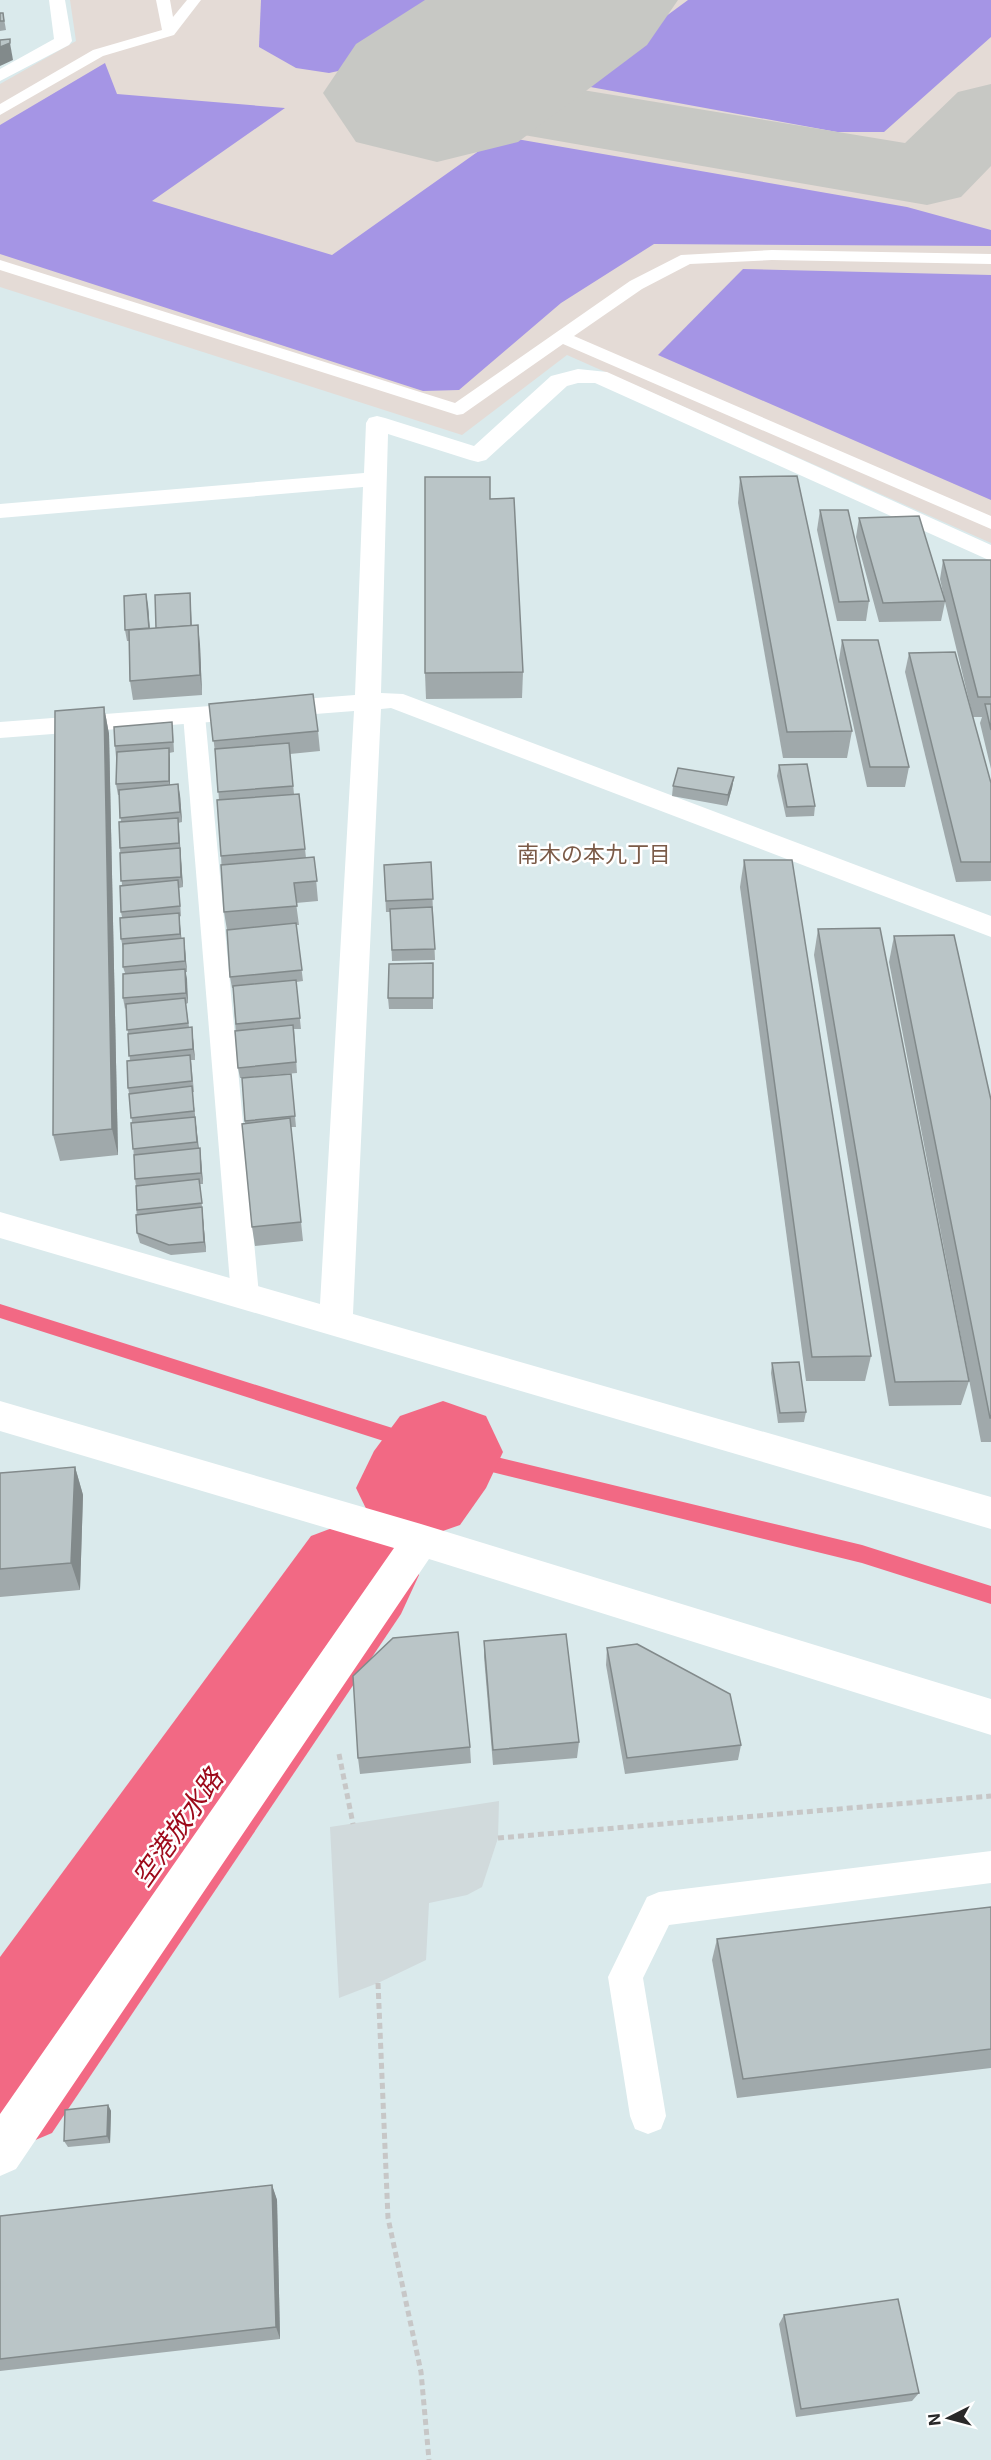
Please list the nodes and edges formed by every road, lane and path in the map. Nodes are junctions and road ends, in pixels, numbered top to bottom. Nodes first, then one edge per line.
1 (57, 0) edge
2 (163, 0) edge
3 (194, 0) edge
4 (169, 32) junction
5 (0, 76) edge
6 (0, 110) edge
7 (991, 259) edge
8 (0, 265) edge
9 (563, 338) junction
10 (375, 479) junction
11 (0, 511) edge
12 (991, 523) edge
13 (991, 554) edge
14 (368, 702) junction
15 (195, 715) junction
16 (0, 730) edge
17 (991, 927) edge
18 (0, 1225) edge
19 (245, 1295) junction
20 (336, 1322) junction
21 (0, 1416) edge
22 (991, 1513) edge
23 (421, 1540) junction
24 (991, 1717) edge
25 (991, 1796) edge
26 (498, 1838) dead end
27 (991, 1867) edge
28 (378, 1983) dead end
29 (648, 2116) dead end
30 (0, 2153) edge
31 (429, 2460) edge

1 - 5 street
2 - 4 lane
3 - 4 lane
4 - 6 lane
7 - 9 lane
8 - 9 lane
9 - 12 lane
10 - 11 street
10 - 13 street
10 - 14 street
14 - 15 street
14 - 17 street
14 - 20 street
15 - 16 street
15 - 19 lane
18 - 19 street
19 - 20 street
20 - 22 street
21 - 23 street
23 - 24 street
23 - 30 street
25 - 26 path
27 - 29 lane
28 - 31 path

